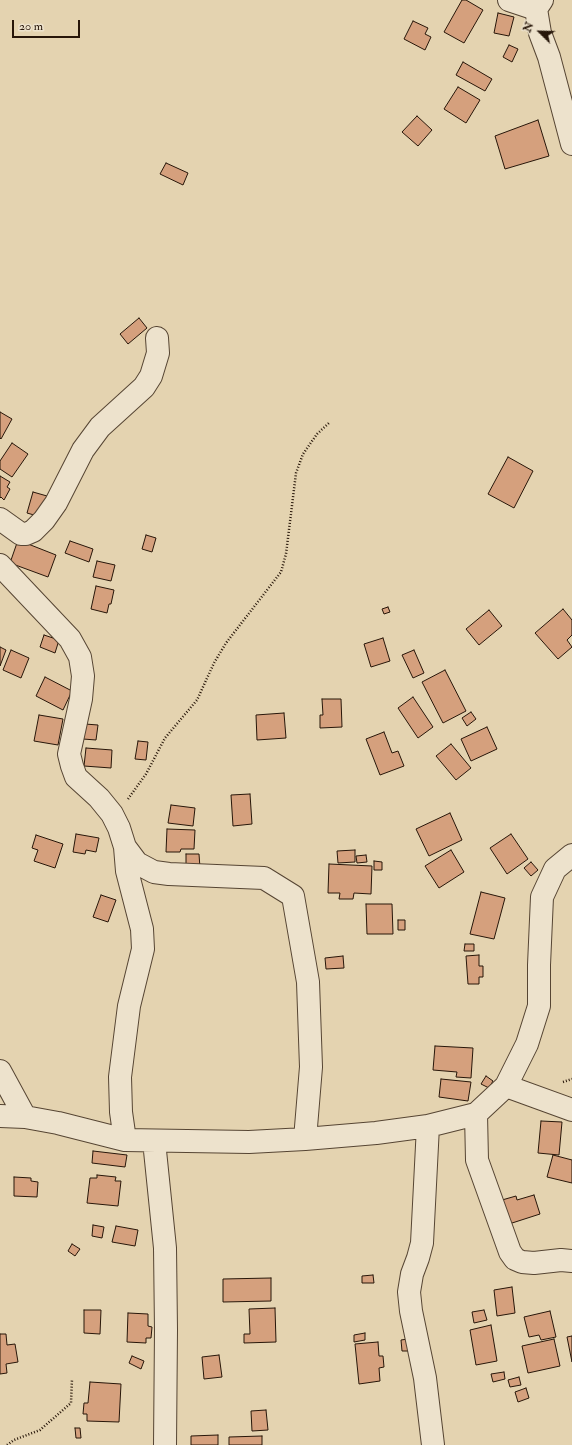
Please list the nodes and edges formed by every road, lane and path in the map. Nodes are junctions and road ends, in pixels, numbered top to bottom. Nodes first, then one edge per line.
1 (510, 0) edge
2 (539, 5) edge
3 (572, 144) edge
4 (157, 338) dead end
5 (329, 423) dead end
6 (0, 519) edge
7 (0, 565) edge
8 (112, 814) junction
9 (125, 847) junction
10 (572, 855) edge
11 (0, 1071) edge
12 (506, 1086) junction
13 (572, 1110) edge
14 (476, 1114) junction
15 (0, 1116) edge
16 (25, 1117) junction
17 (428, 1126) junction
18 (305, 1139) junction
19 (125, 1140) junction
20 (154, 1141) junction
21 (572, 1261) edge
22 (72, 1379) dead end
23 (7, 1445) edge
24 (165, 1445) edge
25 (433, 1445) edge

1 - 2 street
2 - 3 street
4 - 6 street
5 - 8 path
7 - 8 street
8 - 9 street
9 - 18 street
9 - 19 street
10 - 12 street
11 - 16 street
12 - 13 street
12 - 14 street
14 - 17 street
14 - 21 street
15 - 16 street
16 - 19 street
17 - 18 street
17 - 25 street
18 - 20 street
19 - 20 street
20 - 24 street
22 - 23 path

